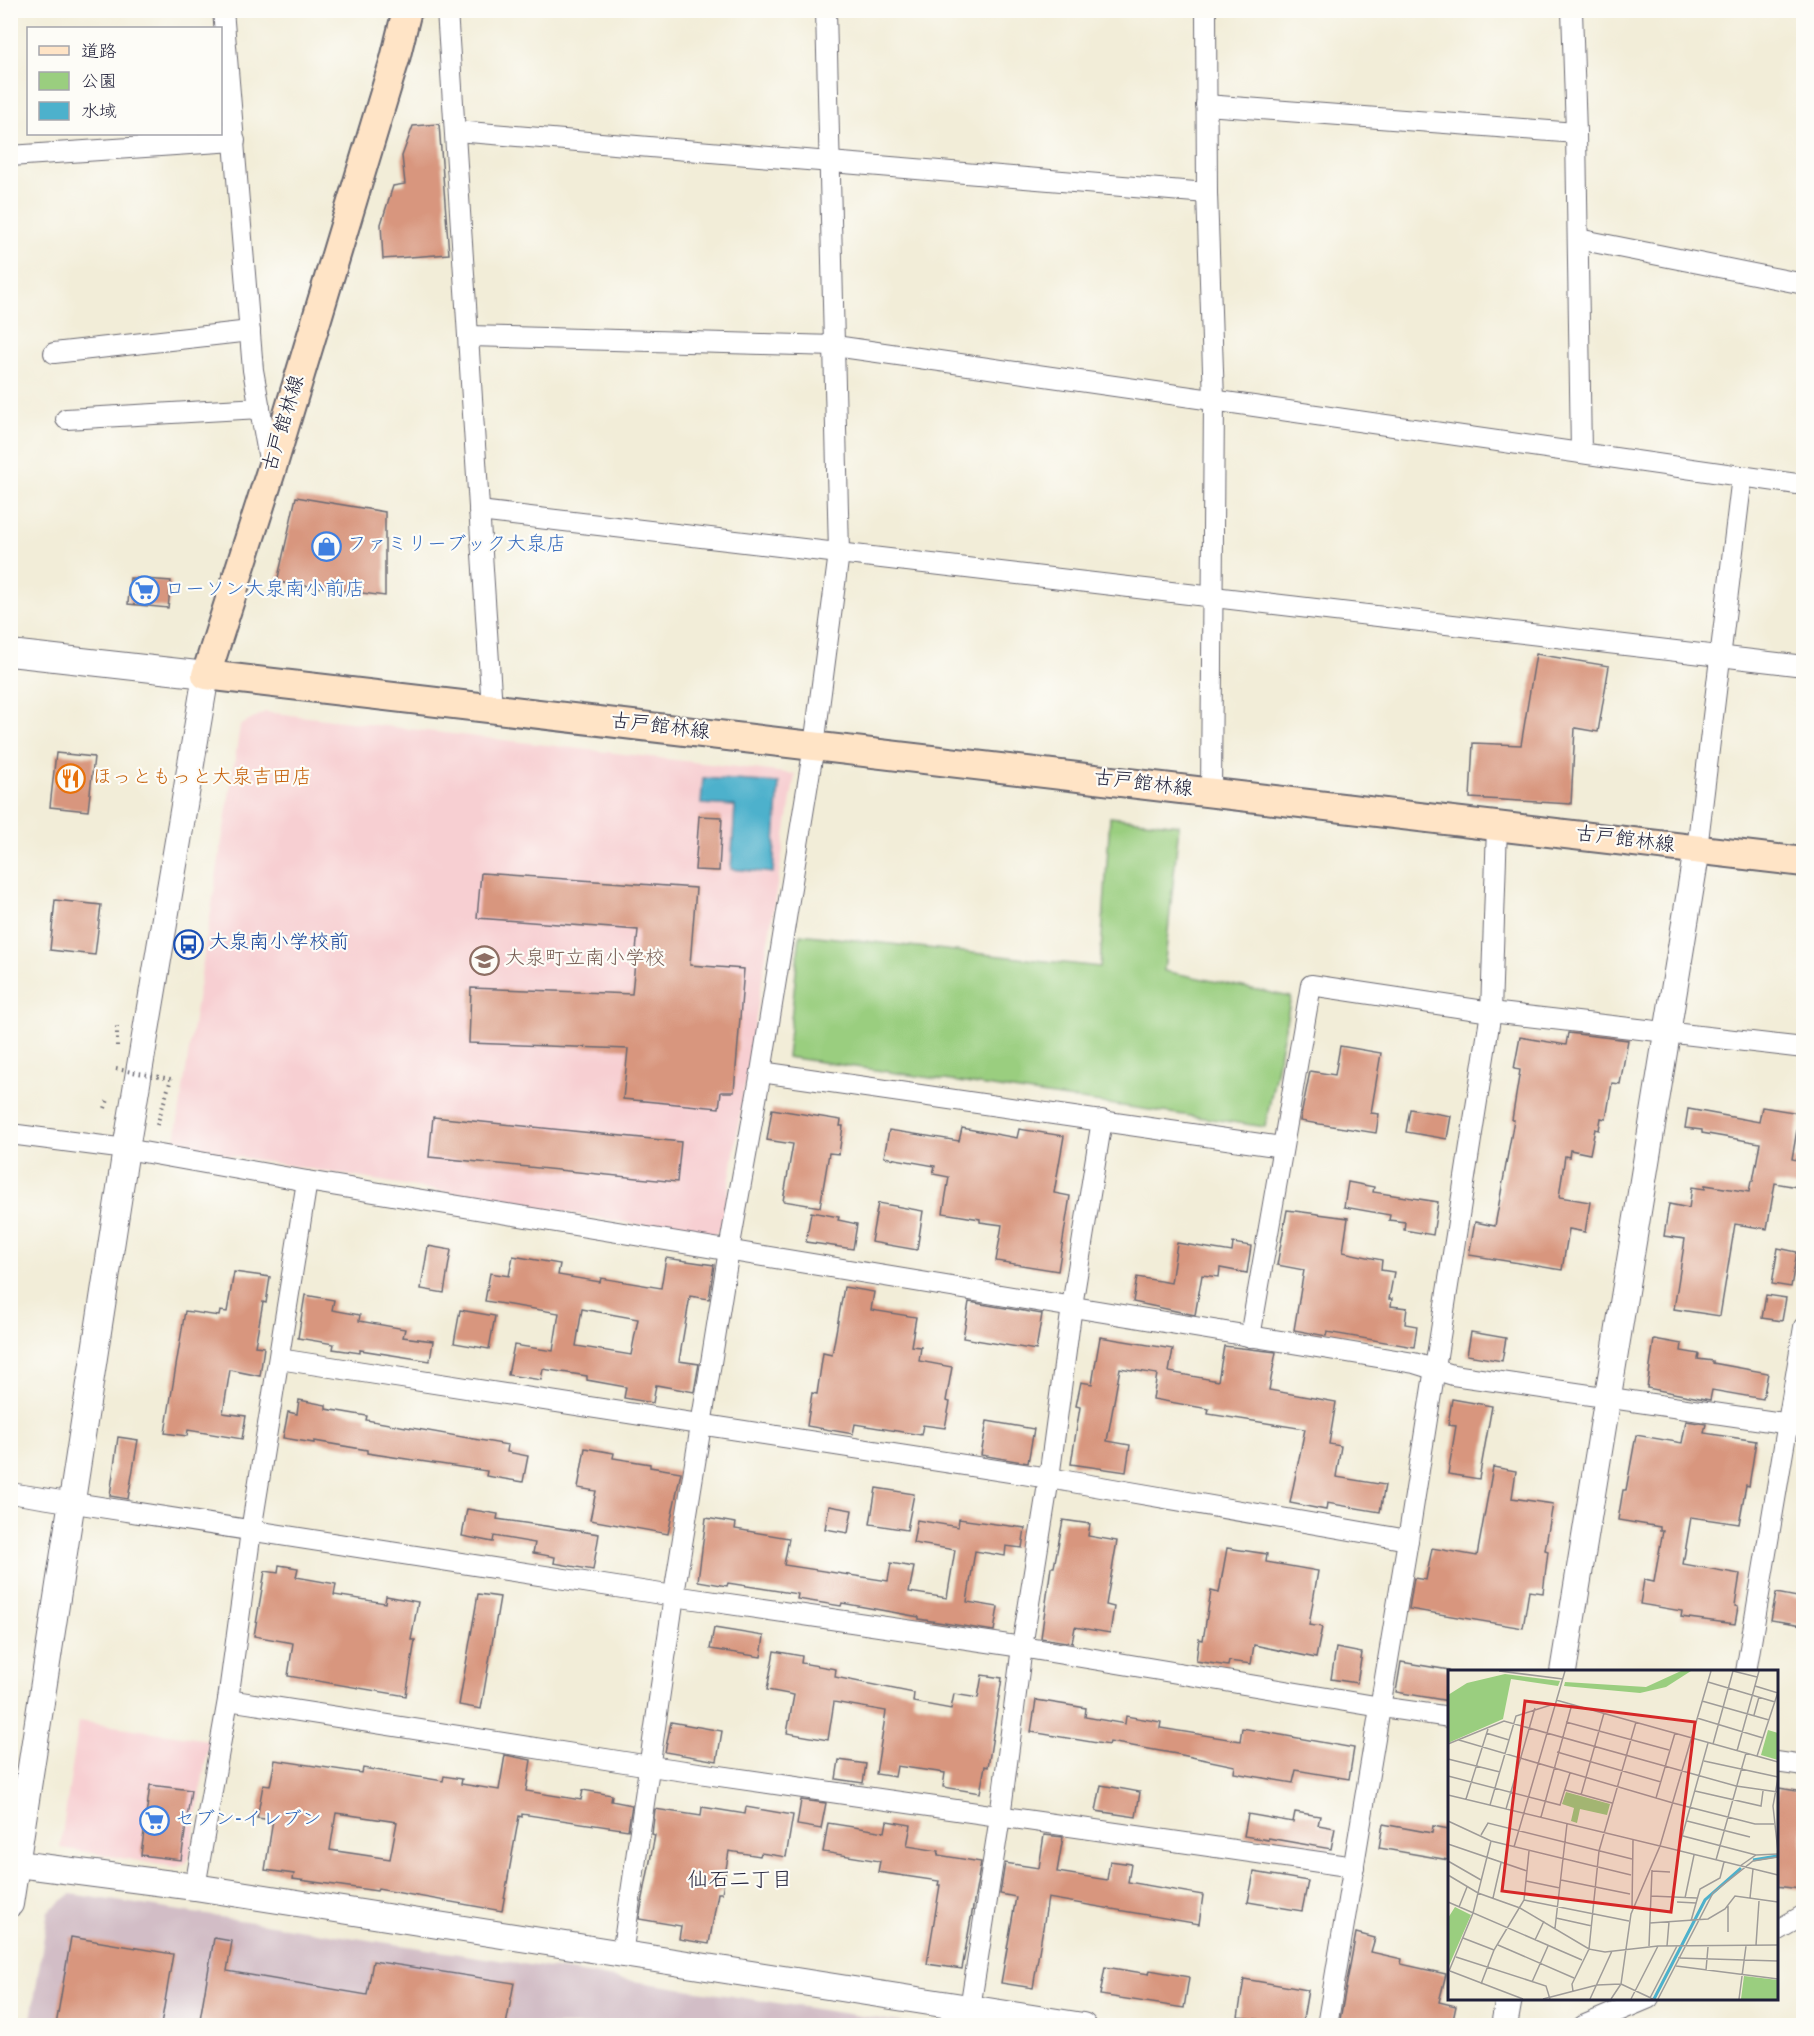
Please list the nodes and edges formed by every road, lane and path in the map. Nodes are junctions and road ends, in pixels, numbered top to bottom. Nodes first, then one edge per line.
1 (223, 10) edge
2 (407, 10) edge
3 (447, 10) edge
4 (826, 10) edge
5 (1206, 10) edge
6 (1572, 10) edge
7 (1206, 105) junction
8 (456, 131) junction
9 (1576, 133) junction
10 (235, 141) junction
11 (10, 156) edge
12 (829, 162) junction
13 (1208, 193) junction
14 (1578, 239) junction
15 (1803, 284) edge
16 (250, 331) junction
17 (469, 336) junction
18 (835, 346) junction
19 (54, 353) dead end
20 (1214, 400) junction
21 (260, 408) junction
22 (66, 419) dead end
23 (1581, 453) junction
24 (271, 471) junction
25 (1742, 476) junction
26 (1803, 485) edge
27 (479, 511) junction
28 (839, 553) junction
29 (1214, 598) junction
30 (10, 653) edge
31 (1719, 656) junction
32 (1803, 666) edge
33 (206, 675) junction
34 (492, 709) junction
35 (814, 746) junction
36 (1211, 793) junction
37 (1497, 826) junction
38 (1697, 849) junction
39 (1803, 862) edge
40 (1491, 1012) junction
41 (1667, 1032) junction
42 (1803, 1048) edge
43 (116, 1069) dead end
44 (761, 1072) junction
45 (1102, 1120) junction
46 (157, 1125) dead end
47 (10, 1134) edge
48 (1282, 1147) junction
49 (126, 1149) junction
50 (307, 1181) junction
51 (729, 1250) junction
52 (1072, 1306) junction
53 (1803, 1327) edge
54 (1250, 1337) junction
55 (279, 1359) junction
56 (1435, 1370) junction
57 (1608, 1397) junction
58 (1796, 1425) edge
59 (702, 1426) junction
60 (1048, 1478) junction
61 (10, 1493) edge
62 (71, 1502) junction
63 (251, 1531) junction
64 (1408, 1540) junction
65 (674, 1596) junction
66 (1022, 1647) junction
67 (1563, 1670) edge
68 (1746, 1670) edge
69 (228, 1700) junction
70 (1381, 1707) junction
71 (1448, 1717) edge
72 (1778, 1762) edge
73 (650, 1766) junction
74 (1803, 1766) edge
75 (1000, 1817) junction
76 (14, 1863) edge
77 (1354, 1867) junction
78 (195, 1887) junction
79 (10, 1904) edge
80 (1803, 1915) edge
81 (1778, 1930) edge
82 (622, 1955) junction
83 (1509, 2000) edge
84 (1644, 2000) edge
85 (970, 2008) junction
86 (1083, 2025) edge
87 (1328, 2025) edge
88 (1504, 2025) edge
89 (1583, 2025) edge

1 - 10 street
2 - 24 main road, 古戸館林線
3 - 8 street
4 - 12 street
5 - 7 street
6 - 9 street
7 - 9 street
7 - 13 street
8 - 12 street
8 - 17 street
9 - 14 street
10 - 11 street
10 - 16 street
12 - 13 street
12 - 18 street
13 - 20 street
14 - 15 street
14 - 23 street
16 - 19 street
16 - 21 street
17 - 18 street
17 - 27 street
18 - 20 street
18 - 28 street
20 - 23 street
20 - 29 street
21 - 22 street
21 - 24 street
23 - 25 street
24 - 33 main road, 古戸館林線
25 - 26 street
25 - 31 street
27 - 28 street
27 - 34 street
28 - 29 street
28 - 35 street
29 - 31 street
29 - 36 street
30 - 33 street
31 - 32 street
31 - 38 street
33 - 34 main road, 古戸館林線
33 - 49 street
34 - 35 main road, 古戸館林線
35 - 36 main road, 古戸館林線
35 - 44 street
36 - 37 main road, 古戸館林線
37 - 38 main road, 古戸館林線
37 - 40 street
38 - 39 main road, 古戸館林線
38 - 41 street
40 - 41 street
40 - 48 street
40 - 56 street
41 - 42 street
41 - 57 street
43 - 46 path, bridge
44 - 45 street
44 - 51 street
45 - 48 street
45 - 52 street
47 - 49 street
48 - 54 street
49 - 50 street
49 - 62 street
50 - 51 street
50 - 55 street
51 - 52 street
51 - 59 street
52 - 54 street
52 - 60 street
53 - 58 street
54 - 56 street
55 - 59 street
55 - 63 street
56 - 57 street
56 - 64 street
57 - 58 street
57 - 67 street
58 - 68 street
59 - 60 street
59 - 65 street
60 - 64 street
60 - 66 street
61 - 62 street
62 - 63 street
62 - 76 street
63 - 65 street
63 - 69 street
64 - 70 street
65 - 66 street
65 - 73 street
66 - 70 street
66 - 75 street
69 - 73 street
69 - 78 street
70 - 71 street
70 - 77 street
72 - 74 street
73 - 75 street
73 - 82 street
75 - 77 street
75 - 85 street
76 - 78 street
76 - 79 street
77 - 87 street
78 - 82 street
80 - 81 street
82 - 85 street
83 - 88 street
84 - 89 street
85 - 86 street

